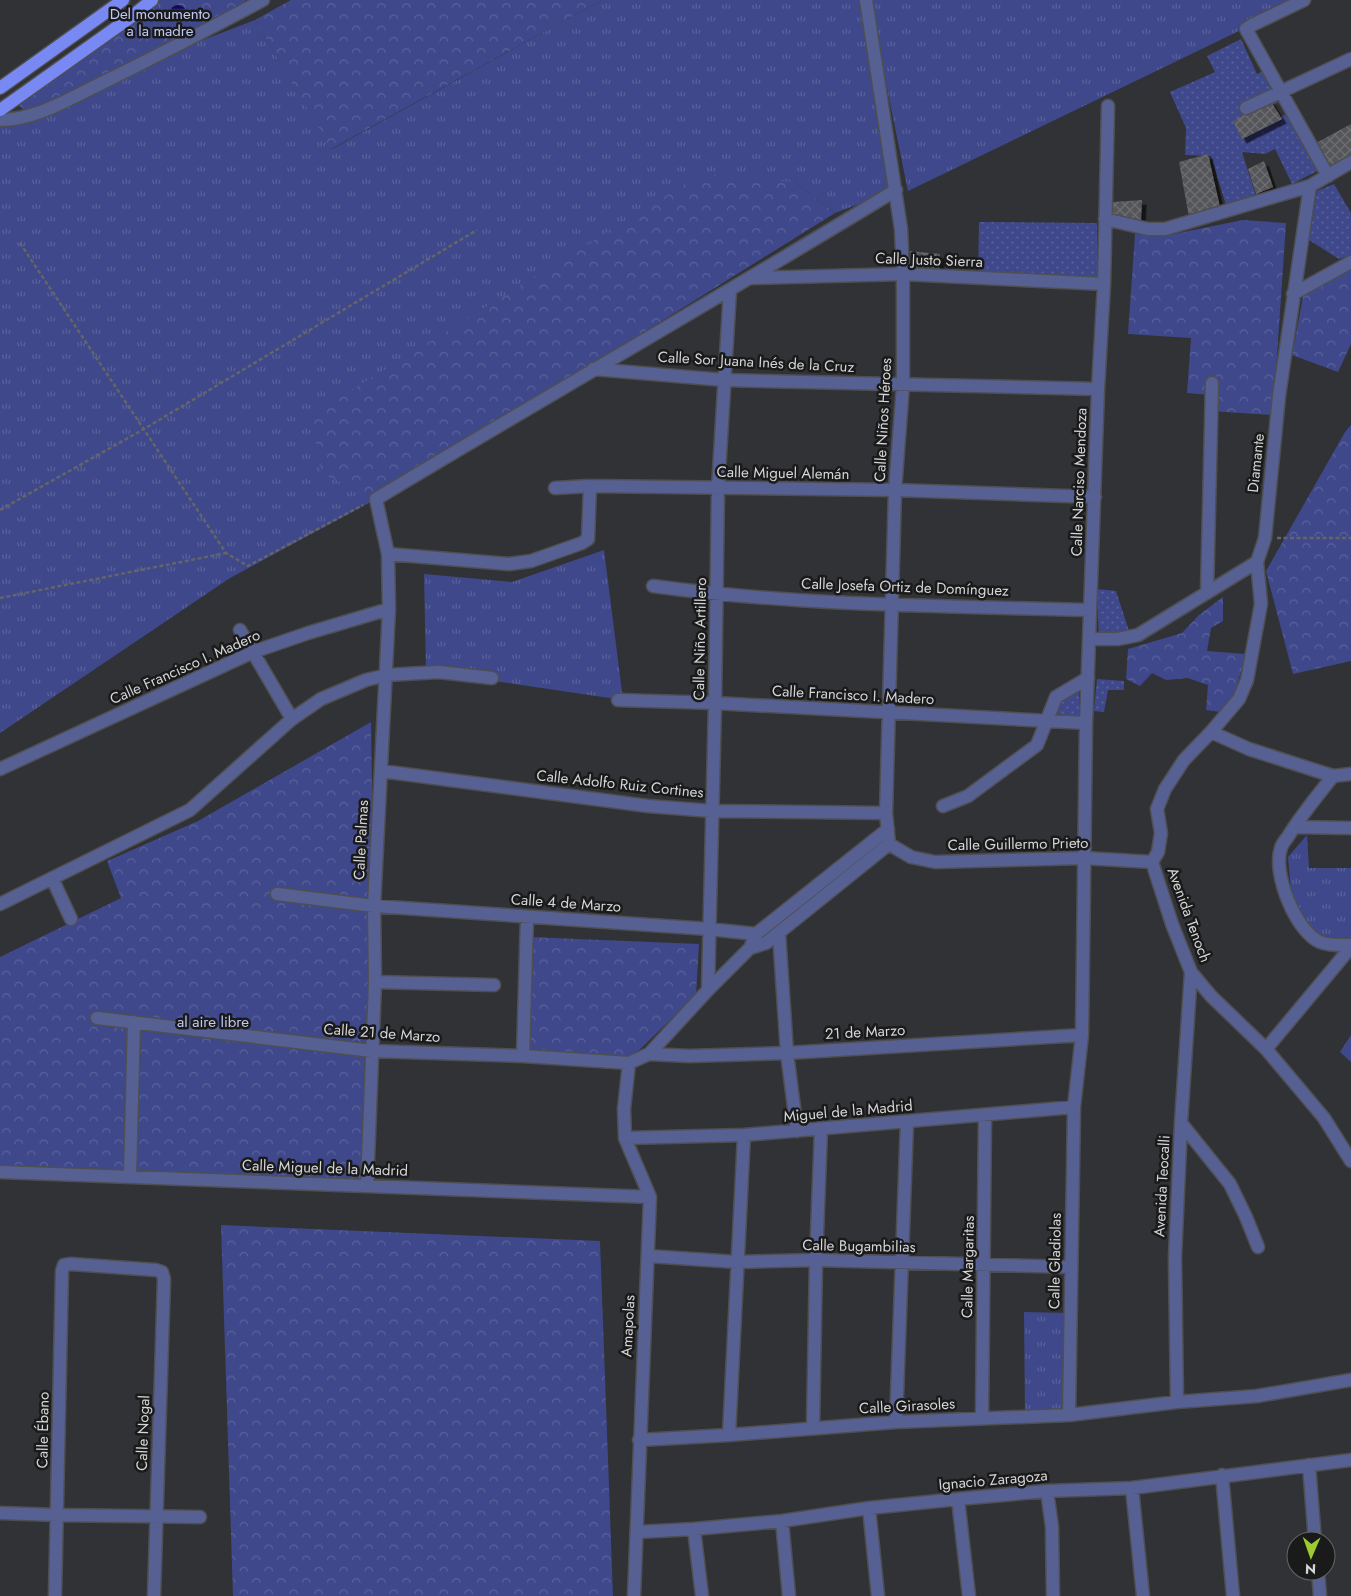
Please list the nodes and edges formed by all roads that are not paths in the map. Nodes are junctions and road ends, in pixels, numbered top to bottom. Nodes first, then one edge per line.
1 (152, 0) edge
2 (263, 0) edge
3 (866, 0) edge
4 (1304, 0) edge
5 (116, 2) edge
6 (1351, 59) edge
7 (0, 88) edge
8 (1280, 92) junction
9 (1108, 106) dead end
10 (1246, 108) dead end
11 (0, 110) edge
12 (0, 120) edge
13 (1351, 162) edge
14 (1328, 176) junction
15 (1310, 186) junction
16 (896, 190) junction
17 (1105, 218) junction
18 (1351, 262) edge
19 (903, 274) junction
20 (752, 278) junction
21 (1104, 284) junction
22 (730, 290) junction
23 (1293, 294) junction
24 (593, 369) junction
25 (724, 380) junction
26 (1212, 383) dead end
27 (903, 384) junction
28 (1098, 389) junction
29 (590, 486) junction
30 (555, 488) dead end
31 (718, 488) junction
32 (895, 490) junction
33 (1095, 497) junction
34 (388, 554) junction
35 (1257, 562) junction
36 (653, 586) dead end
37 (1207, 593) junction
38 (718, 595) junction
39 (891, 605) junction
40 (389, 610) junction
41 (1090, 610) junction
42 (240, 630) dead end
43 (1090, 639) junction
44 (252, 652) junction
45 (387, 674) junction
46 (492, 678) dead end
47 (1088, 678) junction
48 (618, 700) dead end
49 (716, 703) junction
50 (889, 713) junction
51 (292, 719) junction
52 (1047, 722) junction
53 (1086, 723) junction
54 (1211, 732) junction
55 (0, 769) edge
56 (381, 771) junction
57 (1351, 774) edge
58 (1333, 776) junction
59 (943, 806) dead end
60 (712, 811) junction
61 (886, 813) junction
62 (1294, 827) junction
63 (1351, 828) edge
64 (888, 830) junction
65 (889, 844) junction
66 (1084, 858) junction
67 (1152, 862) junction
68 (52, 878) junction
69 (277, 894) dead end
70 (0, 904) edge
71 (374, 906) junction
72 (527, 917) junction
73 (71, 919) dead end
74 (709, 929) junction
75 (779, 933) junction
76 (756, 934) junction
77 (1351, 946) edge
78 (750, 948) junction
79 (1191, 972) junction
80 (375, 982) junction
81 (494, 985) dead end
82 (708, 990) junction
83 (96, 1018) dead end
84 (134, 1022) junction
85 (1082, 1036) junction
86 (1266, 1049) junction
87 (372, 1051) junction
88 (649, 1054) junction
89 (787, 1054) junction
90 (523, 1056) junction
91 (629, 1063) junction
92 (1074, 1107) junction
93 (986, 1115) junction
94 (907, 1122) junction
95 (1181, 1123) junction
96 (821, 1129) junction
97 (797, 1131) junction
98 (744, 1135) junction
99 (625, 1138) junction
100 (1351, 1162) edge
101 (0, 1172) edge
102 (130, 1176) junction
103 (367, 1185) junction
104 (650, 1197) junction
105 (1258, 1247) dead end
106 (648, 1256) junction
107 (816, 1260) junction
108 (737, 1262) junction
109 (902, 1262) junction
110 (64, 1265) joint
111 (984, 1265) junction
112 (1071, 1267) junction
113 (1351, 1380) edge
114 (1177, 1402) junction
115 (1069, 1415) junction
116 (982, 1418) junction
117 (896, 1422) junction
118 (813, 1428) junction
119 (729, 1435) junction
120 (639, 1440) junction
121 (1351, 1460) edge
122 (1309, 1465) junction
123 (1222, 1475) junction
124 (1132, 1488) junction
125 (1047, 1491) junction
126 (958, 1499) junction
127 (869, 1508) junction
128 (0, 1513) edge
129 (57, 1516) junction
130 (156, 1517) junction
131 (200, 1517) dead end
132 (782, 1521) junction
133 (694, 1529) junction
134 (1314, 1531) edge
135 (637, 1532) junction
136 (1319, 1581) edge
137 (55, 1596) edge
138 (154, 1596) edge
139 (634, 1596) edge
140 (702, 1596) edge
141 (789, 1596) edge
142 (878, 1596) edge
143 (969, 1596) edge
144 (1053, 1596) edge
145 (1143, 1596) edge
146 (1233, 1596) edge
147 (1320, 1596) edge

1 - 11 main road
2 - 12 street
3 - 16 street, Calle Niños Héroes
4 - 8 street
5 - 7 main road
6 - 8 street
8 - 10 street
8 - 14 street
9 - 17 street, Calle Narciso Mendoza
13 - 14 street
14 - 15 street
15 - 17 street
15 - 23 street, Diamante
16 - 19 street, Calle Niños Héroes
16 - 20 street
17 - 21 street, Calle Narciso Mendoza
18 - 23 street
19 - 20 street, Calle Justo Sierra
19 - 21 street, Calle Justo Sierra
19 - 27 street, Calle Niños Héroes
20 - 22 street
21 - 28 street, Calle Narciso Mendoza
22 - 24 street
22 - 25 street, Calle Niño Artillero
23 - 35 street, Diamante
24 - 25 street, Calle Sor Juana Inés de la Cruz
24 - 34 street, Calle Palmas
25 - 27 street, Calle Sor Juana Inés de la Cruz
25 - 31 street, Calle Niño Artillero
26 - 37 street
27 - 28 street, Calle Sor Juana Inés de la Cruz
27 - 32 street, Calle Niños Héroes
28 - 33 street, Calle Narciso Mendoza
29 - 30 street, Calle Miguel Alemán
29 - 31 street, Calle Miguel Alemán
29 - 34 street
31 - 32 street, Calle Miguel Alemán
31 - 38 street, Calle Niño Artillero
32 - 33 street, Calle Miguel Alemán
32 - 39 street, Calle Niños Héroes
33 - 41 street, Calle Narciso Mendoza
34 - 40 street, Calle Palmas
35 - 37 street
35 - 54 street, Diamante
36 - 38 street, Calle Josefa Ortiz de Domínguez
37 - 43 street
38 - 39 street, Calle Josefa Ortiz de Domínguez
38 - 49 street, Calle Niño Artillero
39 - 41 street, Calle Josefa Ortiz de Domínguez
39 - 50 street, Calle Niños Héroes
40 - 44 street, Calle Francisco I. Madero
40 - 45 street, Calle Palmas
41 - 43 street, Calle Narciso Mendoza
42 - 44 street
43 - 47 street, Calle Narciso Mendoza
44 - 51 street
44 - 55 street, Calle Francisco I. Madero
45 - 46 street
45 - 51 street
45 - 56 street, Calle Palmas
47 - 52 street
47 - 53 street, Calle Narciso Mendoza
48 - 49 street, Calle Francisco I. Madero
49 - 50 street, Calle Francisco I. Madero
49 - 60 street, Calle Niño Artillero
50 - 52 street, Calle Francisco I. Madero
50 - 61 street, Calle Niños Héroes
51 - 68 street
52 - 53 street, Calle Francisco I. Madero
52 - 59 street
53 - 66 street, Calle Narciso Mendoza
54 - 58 street
54 - 67 street, Avenida Tenoch
56 - 60 street, Calle Adolfo Ruiz Cortines
56 - 71 street, Calle Palmas
57 - 58 street
58 - 62 street
60 - 61 street, Calle Adolfo Ruiz Cortines
60 - 74 street, Calle Niño Artillero
61 - 64 street, Calle Niños Héroes
62 - 63 street
62 - 77 street
64 - 65 street, Calle Niños Héroes
64 - 76 street
65 - 66 street, Calle Guillermo Prieto
65 - 75 street
66 - 67 street, Calle Guillermo Prieto
66 - 85 street, Calle Narciso Mendoza
67 - 79 street, Avenida Tenoch
68 - 70 street
68 - 73 street
69 - 71 street, Calle 4 de Marzo
71 - 72 street, Calle 4 de Marzo
71 - 80 street, Calle Palmas
72 - 74 street, Calle 4 de Marzo
72 - 90 street
74 - 76 street, Calle 4 de Marzo
74 - 82 street, Calle Niño Artillero
75 - 78 street
75 - 89 street
76 - 78 street
77 - 86 street
78 - 82 street
79 - 86 street, Avenida Tenoch
79 - 95 street, Avenida Teocalli
80 - 81 street
80 - 87 street, Calle Palmas
82 - 88 street
83 - 84 street, Calle 21 de Marzo
84 - 87 street, Calle 21 de Marzo
84 - 102 street
85 - 89 street, 21 de Marzo
85 - 92 street
86 - 100 street, Avenida Tenoch
87 - 90 street, Calle 21 de Marzo
87 - 103 street, Calle Palmas
88 - 89 street, 21 de Marzo
88 - 91 street
89 - 97 street
90 - 91 street, Calle 21 de Marzo
91 - 99 street, Amapolas
92 - 93 street, Miguel de la Madrid
92 - 112 street, Calle Gladiolas
93 - 94 street, Miguel de la Madrid
93 - 111 street, Calle Margaritas
94 - 96 street, Miguel de la Madrid
94 - 109 street
95 - 105 street
95 - 114 street, Avenida Teocalli
96 - 97 street, Miguel de la Madrid
96 - 107 street
97 - 98 street, Miguel de la Madrid
98 - 99 street, Miguel de la Madrid
98 - 108 street
99 - 104 street, Amapolas
101 - 102 street, Calle Miguel de la Madrid
102 - 103 street, Calle Miguel de la Madrid
103 - 104 street, Calle Miguel de la Madrid
104 - 106 street, Amapolas
106 - 108 street, Calle Bugambilias
106 - 120 street, Amapolas
107 - 108 street, Calle Bugambilias
107 - 109 street, Calle Bugambilias
107 - 118 street
108 - 119 street
109 - 111 street, Calle Bugambilias
109 - 117 street
110 - 129 street, Calle Ébano
110 - 130 street, Calle Nogal
111 - 112 street, Calle Bugambilias
111 - 116 street, Calle Margaritas
112 - 115 street, Calle Gladiolas
113 - 114 street, Calle Girasoles
114 - 115 street, Calle Girasoles
115 - 116 street, Calle Girasoles
116 - 117 street, Calle Girasoles
117 - 118 street, Calle Girasoles
118 - 119 street, Calle Girasoles
119 - 120 street, Calle Girasoles
120 - 135 street, Amapolas
121 - 122 street, Ignacio Zaragoza
122 - 123 street, Ignacio Zaragoza
122 - 134 street
123 - 124 street, Ignacio Zaragoza
123 - 146 street
124 - 125 street, Ignacio Zaragoza
124 - 145 street
125 - 126 street, Ignacio Zaragoza
125 - 144 street
126 - 127 street, Ignacio Zaragoza
126 - 143 street
127 - 132 street, Ignacio Zaragoza
127 - 142 street
128 - 129 street
129 - 130 street
129 - 137 street, Calle Ébano
130 - 131 street
130 - 138 street, Calle Nogal
132 - 133 street, Ignacio Zaragoza
132 - 141 street
133 - 135 street, Ignacio Zaragoza
133 - 140 street
135 - 139 street, Amapolas
136 - 147 street

